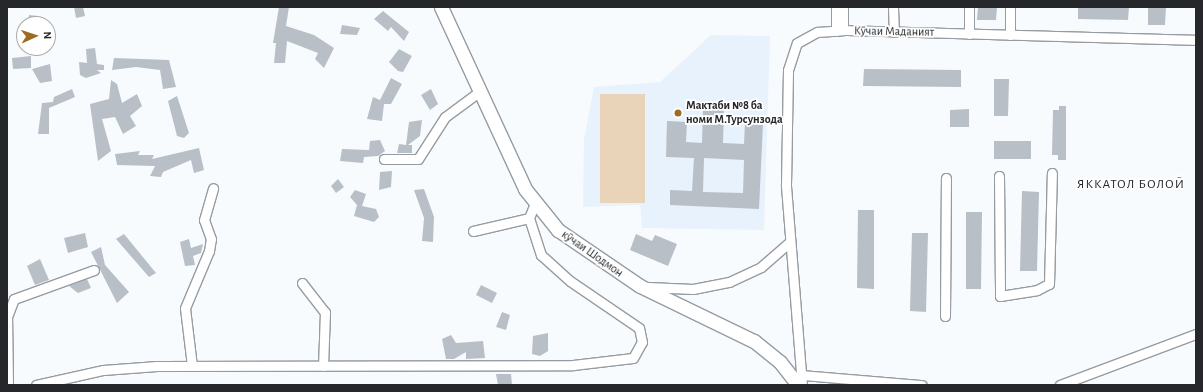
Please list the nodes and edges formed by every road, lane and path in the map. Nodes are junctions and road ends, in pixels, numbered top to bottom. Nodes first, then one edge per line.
1 (440, 7) edge
2 (836, 7) edge
3 (843, 7) edge
4 (893, 7) edge
5 (969, 7) edge
6 (1010, 7) edge
7 (840, 31) junction
8 (894, 32) junction
9 (969, 34) junction
10 (1010, 35) junction
11 (1196, 40) edge
12 (480, 91) junction
13 (384, 159) dead end
14 (1052, 173) dead end
15 (999, 176) dead end
16 (946, 178) dead end
17 (213, 188) dead end
18 (535, 203) junction
19 (529, 218) junction
20 (473, 231) dead end
21 (789, 243) junction
22 (94, 270) dead end
23 (302, 283) dead end
24 (640, 286) junction
25 (946, 316) dead end
26 (1196, 334) edge
27 (192, 366) junction
28 (323, 366) junction
29 (800, 380) edge
30 (8, 385) edge
31 (36, 385) edge
32 (802, 385) edge
33 (922, 385) edge
34 (1060, 385) edge

1 - 12 main road, кӯчаи Шодмон
2 - 7 street
3 - 7 street
4 - 8 street
5 - 9 street
6 - 10 street
7 - 8 street, Кӯчаи Маданият
7 - 21 street, Кӯчаи Маданият
8 - 9 street, Кӯчаи Маданият
9 - 10 street, Кӯчаи Маданият
10 - 11 street, Кӯчаи Маданият
12 - 13 street
12 - 18 main road, кӯчаи Шодмон
14 - 15 street
16 - 25 street
17 - 27 street
18 - 19 street
18 - 24 main road, кӯчаи Шодмон
19 - 20 street
19 - 28 street
21 - 24 street
21 - 29 street, Кӯчаи Маданият
22 - 30 street
23 - 28 street
24 - 29 main road, кӯчаи Шодмон
26 - 34 street
27 - 28 street
27 - 31 street
29 - 32 street, Кӯчаи Маданият
29 - 33 street

